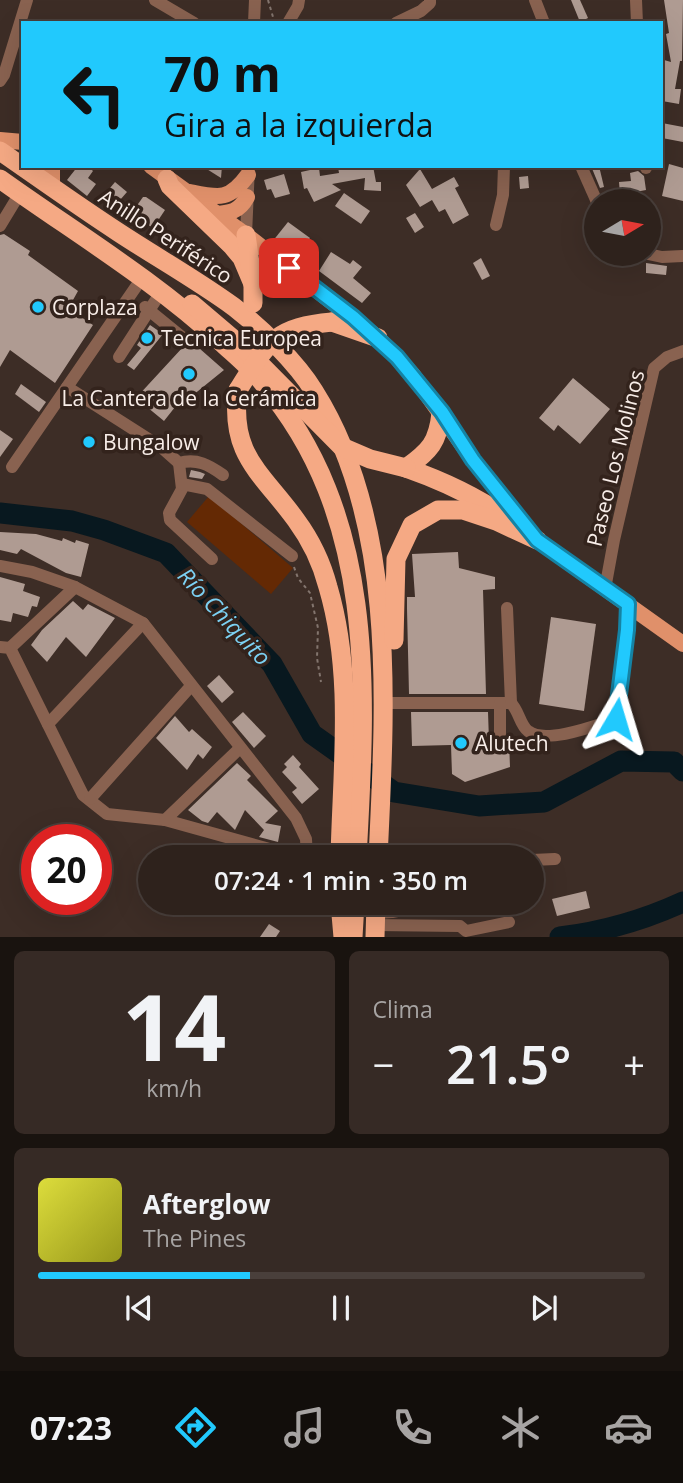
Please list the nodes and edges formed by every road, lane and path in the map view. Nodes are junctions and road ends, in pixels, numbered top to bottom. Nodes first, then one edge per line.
1 (27, 0) edge
2 (155, 0) edge
3 (255, 0) edge
4 (299, 0) edge
5 (430, 0) edge
6 (535, 0) edge
7 (636, 0) edge
8 (191, 21) edge
9 (254, 21) edge
10 (289, 21) edge
11 (400, 21) edge
12 (543, 21) edge
13 (637, 21) edge
14 (0, 81) edge
15 (0, 140) edge
16 (21, 142) edge
17 (0, 151) edge
18 (21, 166) edge
19 (24, 168) edge
20 (52, 168) edge
21 (153, 168) edge
22 (504, 168) edge
23 (582, 168) edge
24 (248, 171) edge
25 (167, 179) junction
26 (1, 180) edge
27 (52, 188) junction
28 (591, 189) edge
29 (184, 191) junction
30 (20, 193) junction
31 (247, 197) junction
32 (214, 214) junction
33 (496, 225) dead end
34 (0, 226) edge
35 (246, 235) junction
36 (106, 252) junction
37 (683, 256) edge
38 (662, 257) edge
39 (142, 278) junction
40 (161, 292) junction
41 (147, 308) junction
42 (183, 338) dead end
43 (379, 338) junction
44 (683, 351) edge
45 (119, 357) dead end
46 (67, 387) junction
47 (442, 412) junction
48 (179, 463) junction
49 (12, 467) dead end
50 (406, 468) junction
51 (223, 475) dead end
52 (182, 484) junction
53 (537, 540) junction
54 (292, 556) joint
55 (212, 559) dead end
56 (0, 566) edge
57 (75, 587) junction
58 (605, 589) junction
59 (628, 604) junction
60 (507, 608) dead end
61 (143, 623) junction
62 (683, 644) edge
63 (5, 648) edge
64 (321, 682) dead end
65 (191, 686) junction
66 (384, 696) junction
67 (506, 703) junction
68 (48, 724) junction
69 (354, 734) junction
70 (500, 734) dead end
71 (240, 748) junction
72 (90, 799) junction
73 (350, 815) junction
74 (165, 820) junction
75 (257, 845) edge
76 (306, 845) edge
77 (343, 845) edge
78 (355, 845) edge
79 (379, 845) edge
80 (544, 859) edge
81 (555, 859) dead end
82 (341, 915) edge
83 (354, 915) edge
84 (375, 919) edge
85 (509, 922) dead end
86 (343, 937) edge
87 (353, 937) edge

1 - 14 street
2 - 8 street
3 - 9 street
4 - 10 street
5 - 11 street
6 - 12 street
7 - 13 street
15 - 16 main road
17 - 18 highway, Anillo Periférico
19 - 27 highway, Anillo Periférico
20 - 27 main road
21 - 25 main road
22 - 33 street
23 - 28 street
24 - 29 main road
24 - 31 street
25 - 29 main road
25 - 35 highway
26 - 30 highway
27 - 66 highway, Anillo Periférico
29 - 32 main road
30 - 34 street
30 - 36 highway
31 - 32 main road
31 - 35 street
32 - 35 main road
35 - 43 main road
36 - 39 highway
36 - 50 highway, bridge
37 - 38 street
39 - 40 highway
39 - 46 street
40 - 41 street
40 - 69 highway
41 - 42 street
41 - 45 street
43 - 47 main road
43 - 69 highway, bridge
44 - 58 street, Paseo Los Molinos
46 - 48 street
46 - 49 street
47 - 50 highway
47 - 53 main road
48 - 51 street
48 - 52 street
50 - 53 highway
52 - 54 street
52 - 55 street
53 - 58 main road
53 - 66 highway
54 - 64 path
56 - 57 street
57 - 61 street
57 - 63 street
58 - 59 main road
59 - 62 main road
59 - 67 street
60 - 67 street
61 - 65 street
61 - 68 street
63 - 68 street
65 - 71 street
65 - 72 street
66 - 67 street
66 - 79 highway, Anillo Periférico
67 - 70 street
68 - 72 street
69 - 73 highway
71 - 74 street
71 - 76 street
72 - 74 street
73 - 77 highway
73 - 78 highway
74 - 75 street
80 - 81 street
82 - 86 highway
83 - 87 highway
84 - 85 street

